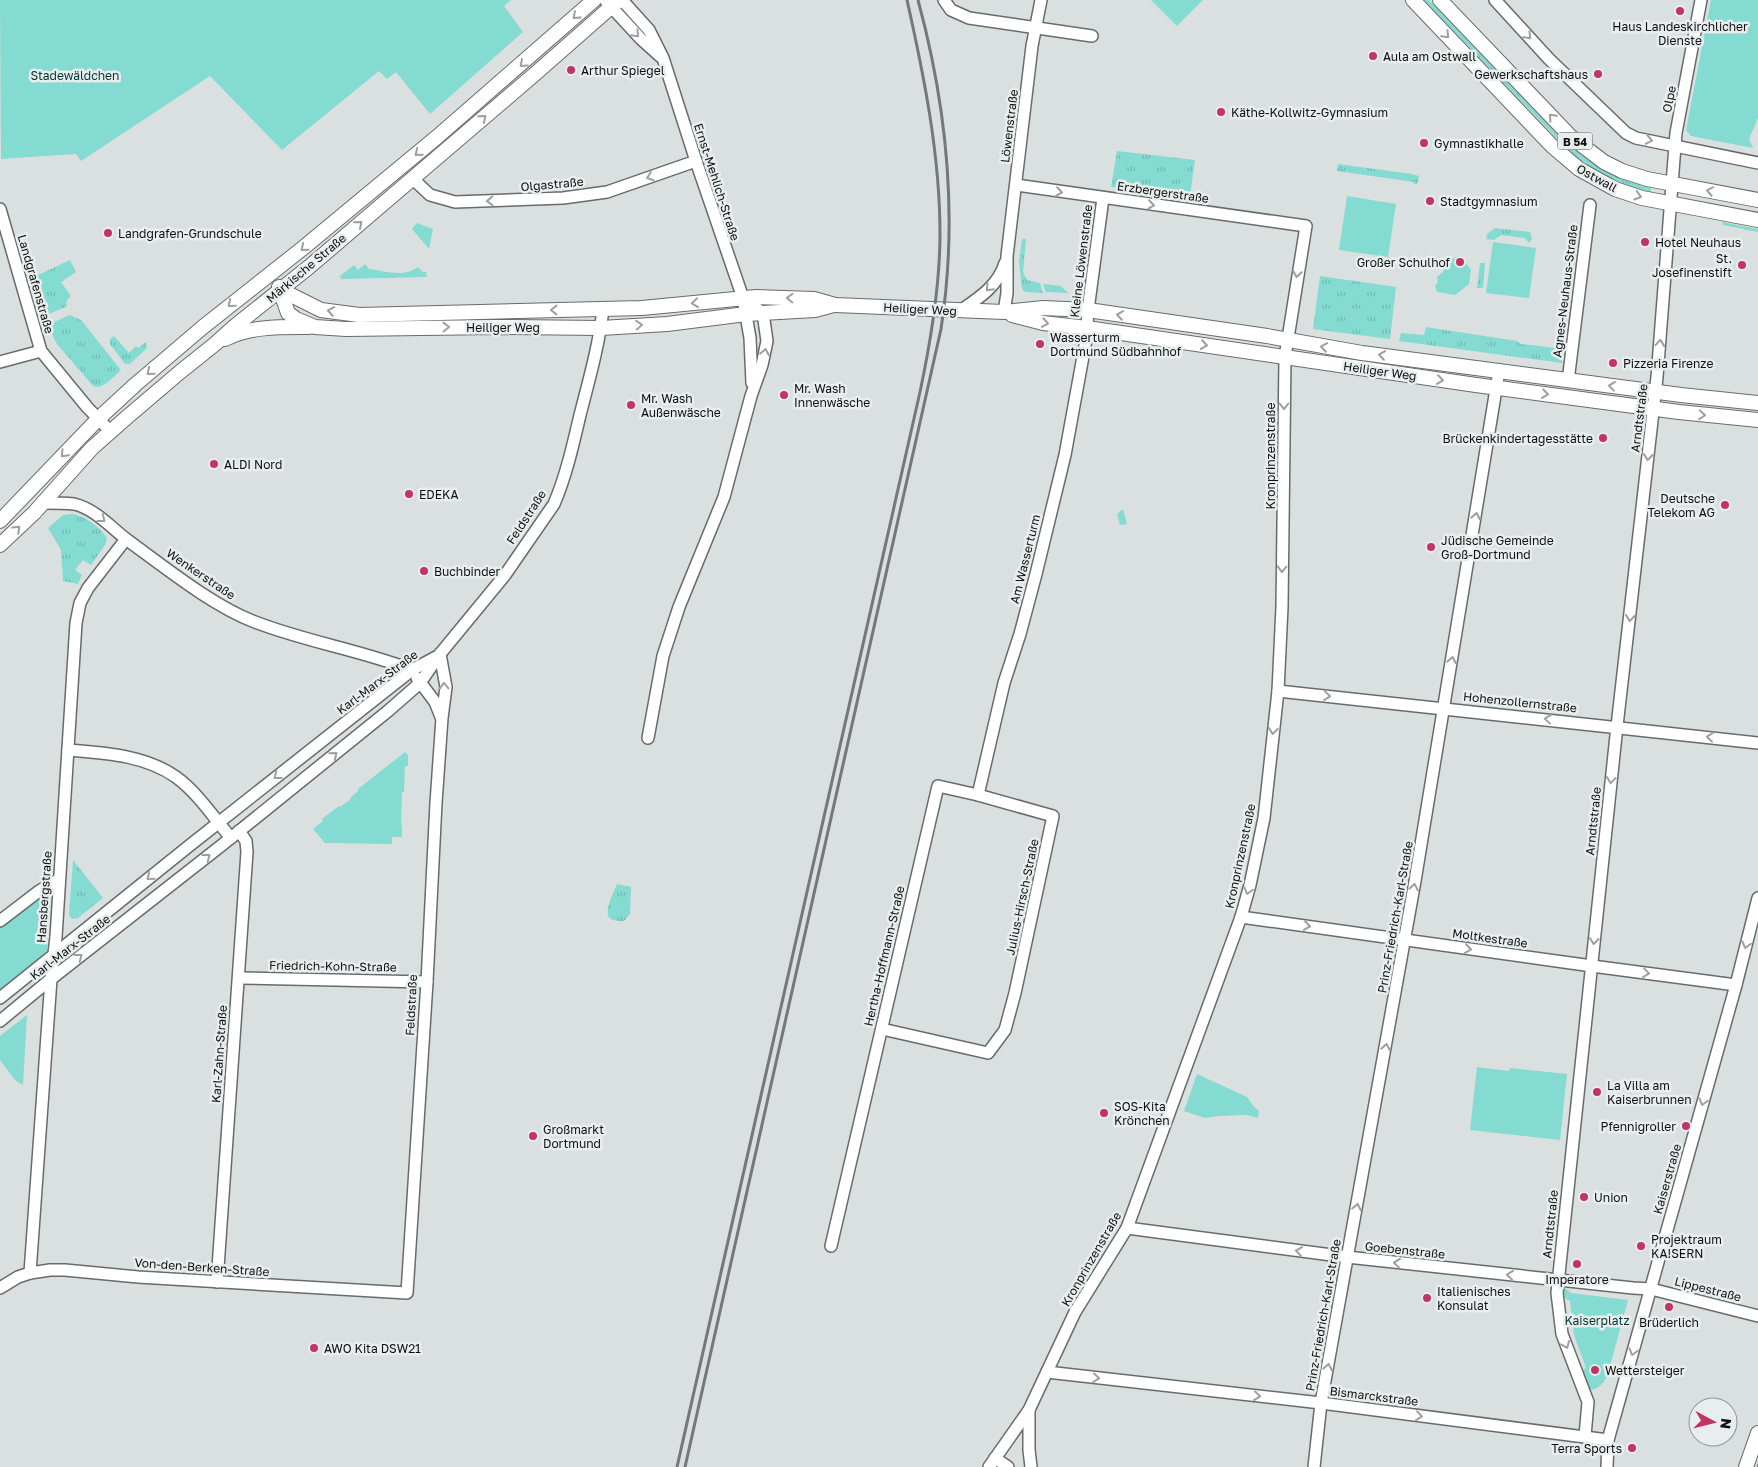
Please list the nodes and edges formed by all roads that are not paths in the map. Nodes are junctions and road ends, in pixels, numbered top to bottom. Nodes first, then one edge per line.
1 (594, 0) edge
2 (944, 0) edge
3 (1041, 0) edge
4 (1413, 0) edge
5 (1440, 0) edge
6 (1495, 0) edge
7 (1701, 0) edge
8 (614, 2) edge
9 (1035, 28) junction
10 (1092, 36) dead end
11 (1675, 146) junction
12 (696, 161) junction
13 (1758, 163) edge
14 (412, 178) junction
15 (1673, 184) junction
16 (1016, 185) junction
17 (1103, 198) junction
18 (1758, 200) edge
19 (1671, 203) junction
20 (1590, 206) dead end
21 (0, 209) edge
22 (1758, 220) edge
23 (1306, 226) joint
24 (1007, 256) junction
25 (269, 275) junction
26 (281, 290) junction
27 (743, 298) junction
28 (835, 305) junction
29 (603, 309) junction
30 (1088, 310) junction
31 (960, 311) junction
32 (1004, 312) junction
33 (763, 313) junction
34 (746, 314) junction
35 (315, 326) junction
36 (601, 328) junction
37 (1087, 328) junction
38 (1287, 340) junction
39 (216, 344) junction
40 (41, 351) junction
41 (1285, 357) junction
42 (0, 362) edge
43 (1500, 371) junction
44 (1568, 381) junction
45 (1497, 388) junction
46 (753, 390) junction
47 (1656, 392) junction
48 (1758, 403) edge
49 (1654, 408) junction
50 (98, 418) junction
51 (1758, 420) edge
52 (111, 432) junction
53 (43, 503) junction
54 (0, 521) edge
55 (126, 539) junction
56 (0, 545) edge
57 (440, 654) junction
58 (412, 670) junction
59 (420, 683) junction
60 (1278, 691) junction
61 (1444, 708) junction
62 (442, 718) junction
63 (1617, 726) junction
64 (648, 738) dead end
65 (1758, 742) edge
66 (68, 750) junction
67 (978, 795) junction
68 (218, 822) junction
69 (235, 834) junction
70 (58, 880) junction
71 (1758, 898) edge
72 (1241, 917) junction
73 (0, 921) edge
74 (1404, 940) junction
75 (54, 955) junction
76 (1592, 966) junction
77 (239, 978) junction
78 (51, 979) junction
79 (427, 982) junction
80 (1736, 985) junction
81 (0, 998) edge
82 (0, 1021) edge
83 (882, 1029) junction
84 (1127, 1228) junction
85 (831, 1246) dead end
86 (1347, 1257) junction
87 (30, 1273) junction
88 (1558, 1280) junction
89 (217, 1282) junction
90 (0, 1288) edge
91 (1651, 1289) junction
92 (407, 1293) joint
93 (1758, 1316) edge
94 (1048, 1372) junction
95 (1321, 1404) junction
96 (1029, 1410) junction
97 (1758, 1433) edge
98 (1585, 1436) junction
99 (1608, 1440) junction
100 (992, 1462) edge
101 (1008, 1467) edge
102 (1031, 1467) edge
103 (1314, 1467) edge
104 (1607, 1467) edge
105 (1746, 1467) edge

1 -> 25 main road, Märkische Straße
2 - 9 street
3 - 9 street, Löwenstraße
4 -> 19 main road, Ostwall / B 54
15 -> 5 main road, Ostwall / B 54
6 -> 11 street
7 - 11 street, Olpe
8 - 12 street, Ernst-Mehlich-Straße
14 -> 8 main road, Märkische Straße
9 - 10 street
9 - 16 street, Löwenstraße
11 - 13 street
11 - 15 street, Olpe
12 -> 14 street, Olgastraße
12 - 27 street, Ernst-Mehlich-Straße
26 -> 14 main road, Märkische Straße
18 -> 15 main road, Ostwall / B 54
15 - 19 street, Olpe
16 -> 17 street, Erzbergerstraße
16 - 24 street, Löwenstraße
17 -> 23 street, Erzbergerstraße
17 - 30 street, Kleine Löwenstraße
19 - 22 main road, Ostwall / B 54
47 -> 19 street, Arndtstraße
20 - 44 street, Agnes-Neuhaus-Straße
21 - 40 street, Landgrafenstraße
23 -> 38 street, Kronprinzenstraße
24 -> 31 street, Löwenstraße
24 - 32 street, Löwenstraße
25 - 26 main road, Heiliger Weg
25 -> 50 main road, Märkische Straße
29 -> 26 main road, Heiliger Weg
26 - 35 main road, Heiliger Weg
26 - 39 main road, Märkische Straße
28 -> 27 main road, Heiliger Weg
27 -> 29 main road, Heiliger Weg
27 - 33 street
27 - 34 street, Ernst-Mehlich-Straße
28 - 31 main road, Heiliger Weg
28 - 33 main road, Heiliger Weg
29 - 36 street, Feldstraße
30 - 32 main road, Heiliger Weg
30 - 37 street, Kleine Löwenstraße
38 -> 30 main road, Heiliger Weg
31 - 32 main road, Heiliger Weg
32 -> 37 main road, Heiliger Weg
33 - 34 main road, Heiliger Weg
46 -> 33 street
36 -> 34 main road, Heiliger Weg
34 - 46 street
35 -> 36 main road, Heiliger Weg
35 - 39 main road
36 - 57 street, Feldstraße
37 -> 41 main road, Heiliger Weg
37 - 67 street, Am Wasserturm
38 - 41 street, Kronprinzenstraße
43 -> 38 main road, Heiliger Weg
39 - 52 main road, Märkische Straße
40 - 42 street
40 - 50 street, Landgrafenstraße
41 -> 45 main road, Heiliger Weg
41 -> 60 street, Kronprinzenstraße
43 - 44 main road, Heiliger Weg
43 - 45 street, Prinz-Friedrich-Karl-Straße
47 -> 44 main road, Heiliger Weg
45 -> 49 main road, Heiliger Weg
61 -> 45 street, Prinz-Friedrich-Karl-Straße
46 - 64 street
47 - 48 main road, Heiliger Weg
47 - 49 street, Arndtstraße
49 -> 51 main road, Heiliger Weg
49 -> 63 street, Arndtstraße
50 - 52 street, Landgrafenstraße
50 -> 54 main road, Märkische Straße
52 - 53 main road, Märkische Straße
53 -> 55 street, Wenkerstraße
56 -> 53 main road, Märkische Straße
55 - 58 street, Wenkerstraße
55 - 66 street, Hansbergstraße
57 - 58 street, Karl-Marx-Straße
57 - 59 street, Karl-Marx-Straße
62 -> 57 street, Feldstraße
58 - 59 street
58 -> 68 street, Karl-Marx-Straße
59 - 62 street
69 -> 59 street, Karl-Marx-Straße
60 -> 61 street, Hohenzollernstraße
60 -> 72 street, Kronprinzenstraße
63 -> 61 street, Hohenzollernstraße
74 -> 61 street, Prinz-Friedrich-Karl-Straße
62 - 79 street, Feldstraße
65 -> 63 street, Hohenzollernstraße
63 -> 76 street, Arndtstraße
66 - 68 street
66 - 70 street, Hansbergstraße
67 - 83 street, Hertha-Hoffmann-Straße
67 - 83 street, Julius-Hirsch-Straße
68 - 69 street
68 -> 75 street, Karl-Marx-Straße
69 - 77 street, Karl-Zahn-Straße
78 -> 69 street, Karl-Marx-Straße
70 - 73 street
70 - 75 street, Hansbergstraße
71 -> 80 street, Kaiserstraße
72 -> 74 street, Moltkestraße
72 - 84 street, Kronprinzenstraße
74 -> 76 street, Moltkestraße
86 -> 74 street, Prinz-Friedrich-Karl-Straße
75 - 78 street, Hansbergstraße
75 - 81 street, Karl-Marx-Straße
76 -> 80 street, Moltkestraße
76 - 88 street, Arndtstraße
77 - 79 street, Friedrich-Kohn-Straße
77 - 89 street, Karl-Zahn-Straße
78 - 82 street, Karl-Marx-Straße
78 - 87 street, Hansbergstraße
79 - 92 street, Feldstraße
80 -> 91 street, Kaiserstraße
83 - 85 street, Hertha-Hoffmann-Straße
86 -> 84 street, Goebenstraße
84 - 94 street, Kronprinzenstraße
88 -> 86 street, Goebenstraße
95 -> 86 street, Prinz-Friedrich-Karl-Straße
87 - 89 street, Von-den-Berken-Straße
87 - 90 street, Von-den-Berken-Straße
88 - 91 street, Goebenstraße
88 -> 98 street, Arndtstraße
89 - 92 street, Von-den-Berken-Straße
91 - 93 street, Lippestraße
91 -> 99 street, Kaiserstraße
94 -> 95 street, Bismarckstraße
94 - 96 street, Kronprinzenstraße
95 -> 98 street, Bismarckstraße
95 - 103 street, Prinz-Friedrich-Karl-Straße
96 - 100 street, Kronprinzenstraße
96 - 102 street
97 - 105 main road
98 - 99 street, Bismarckstraße
99 - 104 street, Kaiserstraße
100 - 101 street

